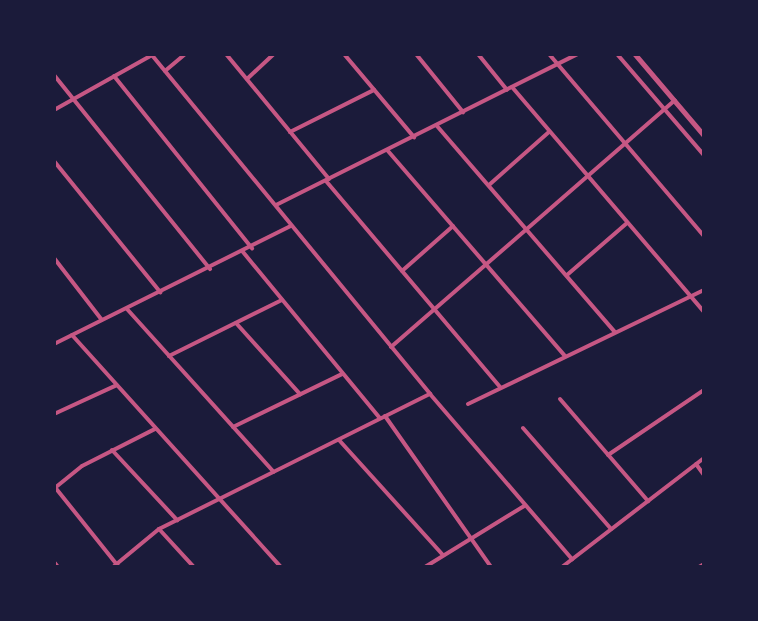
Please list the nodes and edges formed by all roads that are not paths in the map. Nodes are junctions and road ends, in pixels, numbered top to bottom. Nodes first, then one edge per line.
1 (185, 54) edge
2 (226, 54) edge
3 (274, 54) edge
4 (344, 54) edge
5 (416, 54) edge
6 (478, 54) edge
7 (549, 54) edge
8 (578, 54) edge
9 (617, 54) edge
10 (635, 54) edge
11 (152, 55) edge
12 (558, 64) junction
13 (165, 71) junction
14 (54, 75) edge
15 (114, 76) junction
16 (247, 79) junction
17 (509, 89) junction
18 (374, 90) junction
19 (73, 99) junction
20 (675, 100) junction
21 (54, 110) edge
22 (666, 110) junction
23 (463, 112) junction
24 (437, 126) junction
25 (703, 130) edge
26 (290, 132) junction
27 (549, 132) junction
28 (414, 137) junction
29 (626, 145) junction
30 (388, 151) junction
31 (704, 155) edge
32 (54, 161) edge
33 (588, 178) junction
34 (327, 180) junction
35 (489, 185) junction
36 (276, 205) junction
37 (627, 223) junction
38 (291, 226) junction
39 (453, 226) junction
40 (528, 230) junction
41 (704, 236) edge
42 (252, 248) junction
43 (243, 252) junction
44 (54, 258) edge
45 (487, 265) junction
46 (210, 269) junction
47 (402, 271) junction
48 (567, 275) junction
49 (704, 290) edge
50 (160, 292) junction
51 (691, 296) junction
52 (282, 300) junction
53 (127, 309) junction
54 (435, 310) junction
55 (704, 312) edge
56 (102, 320) junction
57 (236, 323) junction
58 (615, 332) junction
59 (72, 335) junction
60 (54, 344) edge
61 (391, 347) junction
62 (169, 356) junction
63 (565, 356) junction
64 (342, 374) junction
65 (117, 385) junction
66 (500, 387) junction
67 (704, 390) edge
68 (300, 394) junction
69 (430, 394) junction
70 (560, 399) dead end
71 (468, 404) dead end
72 (54, 414) edge
73 (383, 418) junction
74 (233, 427) junction
75 (523, 428) dead end
76 (155, 429) junction
77 (339, 440) junction
78 (112, 450) junction
79 (608, 455) junction
80 (704, 458) edge
81 (696, 464) junction
82 (274, 472) junction
83 (704, 475) edge
84 (55, 486) edge
85 (220, 499) junction
86 (648, 501) junction
87 (524, 506) junction
88 (177, 520) junction
89 (159, 529) junction
90 (611, 529) junction
91 (470, 539) junction
92 (443, 555) junction
93 (572, 559) junction
94 (54, 562) edge
95 (433, 562) junction
96 (704, 564) edge
97 (116, 566) edge
98 (58, 567) edge
99 (194, 567) edge
100 (281, 567) edge
101 (425, 567) edge
102 (436, 567) edge
103 (491, 567) edge
104 (562, 567) edge
105 (699, 567) edge

1 - 13 street
2 - 16 street
3 - 16 street
4 - 18 street
5 - 23 street
6 - 17 street
7 - 12 street
8 - 12 street
9 - 22 street
10 - 20 street
11 - 13 street
11 - 15 street
12 - 17 street
12 - 29 street
13 - 36 street
14 - 19 street
15 - 19 street
15 - 42 street
16 - 26 street
17 - 23 street
17 - 27 street
18 - 26 street
18 - 28 street
19 - 21 street
19 - 46 street
20 - 22 street
20 - 25 street
22 - 29 street
22 - 31 street
23 - 24 street
24 - 28 street
24 - 35 street
26 - 34 street
27 - 33 street
27 - 35 street
28 - 30 street
29 - 33 street
29 - 41 street
30 - 34 street
30 - 39 street
32 - 50 street
33 - 37 street
33 - 40 street
34 - 36 street
34 - 47 street
35 - 40 street
36 - 38 street
37 - 48 street
37 - 51 street
38 - 42 street
38 - 61 street
39 - 45 street
39 - 47 street
40 - 45 street
40 - 48 street
42 - 43 street
43 - 46 street
43 - 52 street
44 - 56 street
45 - 54 street
45 - 63 street
46 - 50 street
47 - 54 street
48 - 58 street
49 - 51 street
50 - 53 street
51 - 55 street
51 - 58 street
52 - 57 street
52 - 64 street
53 - 56 street
53 - 62 street
54 - 61 street
54 - 66 street
56 - 59 street
57 - 62 street
57 - 68 street
58 - 63 street
59 - 60 street
59 - 65 street
61 - 69 street
62 - 74 street
63 - 66 street
64 - 68 street
64 - 73 street
65 - 72 street
65 - 76 street
66 - 71 street
67 - 79 street
68 - 74 street
69 - 73 street
69 - 87 street
70 - 79 street
73 - 77 street
73 - 91 street
74 - 82 street
75 - 90 street
76 - 78 street
76 - 85 street
77 - 82 street
77 - 92 street
78 - 84 street
78 - 88 street
79 - 86 street
80 - 81 street
81 - 83 street
81 - 86 street
82 - 85 street
84 - 97 street
85 - 88 street
85 - 100 street
86 - 90 street
87 - 91 street
87 - 93 street
88 - 89 street
89 - 97 street
89 - 99 street
90 - 93 street
91 - 92 street
91 - 103 street
92 - 95 street
93 - 104 street
94 - 98 street
95 - 101 street
95 - 102 street
96 - 105 street

